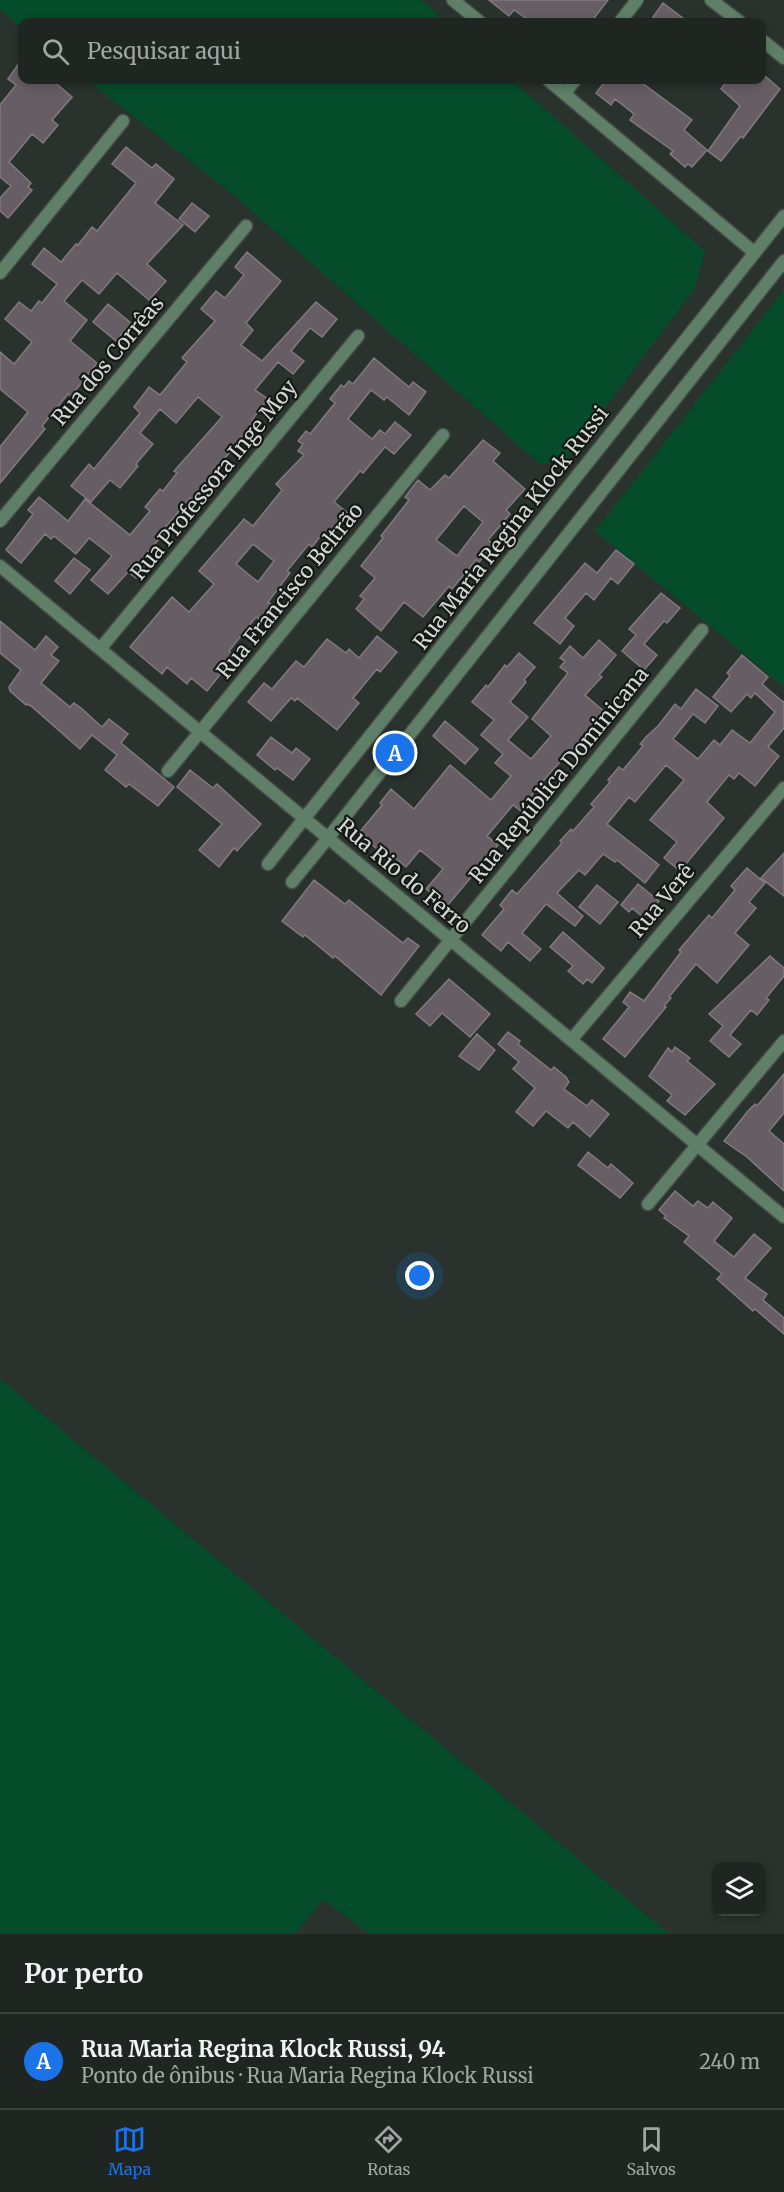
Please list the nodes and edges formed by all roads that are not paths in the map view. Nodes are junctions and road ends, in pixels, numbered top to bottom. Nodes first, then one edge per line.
1 (453, 0) edge
2 (637, 0) edge
3 (711, 0) edge
4 (475, 18) edge
5 (623, 18) edge
6 (735, 18) edge
7 (766, 43) edge
8 (784, 58) edge
9 (553, 84) edge
10 (572, 84) edge
11 (564, 93) junction
12 (123, 121) dead end
13 (784, 216) edge
14 (246, 226) dead end
15 (755, 253) junction
16 (784, 261) edge
17 (0, 273) edge
18 (358, 336) dead end
19 (443, 435) dead end
20 (0, 521) edge
21 (0, 566) edge
22 (702, 630) dead end
23 (100, 649) junction
24 (200, 732) junction
25 (168, 771) dead end
26 (784, 788) edge
27 (305, 819) junction
28 (328, 838) junction
29 (268, 864) dead end
30 (292, 882) dead end
31 (450, 940) junction
32 (400, 1001) dead end
33 (571, 1040) junction
34 (784, 1041) edge
35 (697, 1145) junction
36 (648, 1204) dead end
37 (784, 1217) edge

1 - 4 street
2 - 5 street
3 - 6 street
7 - 8 street
9 - 11 street
10 - 11 street
11 - 15 street
12 - 17 street
13 - 15 street, Rua Maria Regina Klock Russi
14 - 20 street, Rua dos Corrêas
15 - 27 street, Rua Maria Regina Klock Russi
16 - 28 street
18 - 23 street, Rua Professora Inge Moy
19 - 24 street, Rua Francisco Beltrão
21 - 23 street, Rua Rio do Ferro
22 - 31 street, Rua República Dominicana
23 - 24 street, Rua Rio do Ferro
24 - 25 street, Rua Francisco Beltrão
24 - 27 street, Rua Rio do Ferro
26 - 33 street, Rua Verê
27 - 28 street, Rua Rio do Ferro
27 - 29 street, Rua Maria Regina Klock Russi
28 - 30 street
28 - 31 street, Rua Rio do Ferro
31 - 32 street, Rua República Dominicana
31 - 33 street, Rua Rio do Ferro
33 - 35 street, Rua Rio do Ferro
34 - 35 street
35 - 36 street
35 - 37 street, Rua Rio do Ferro

